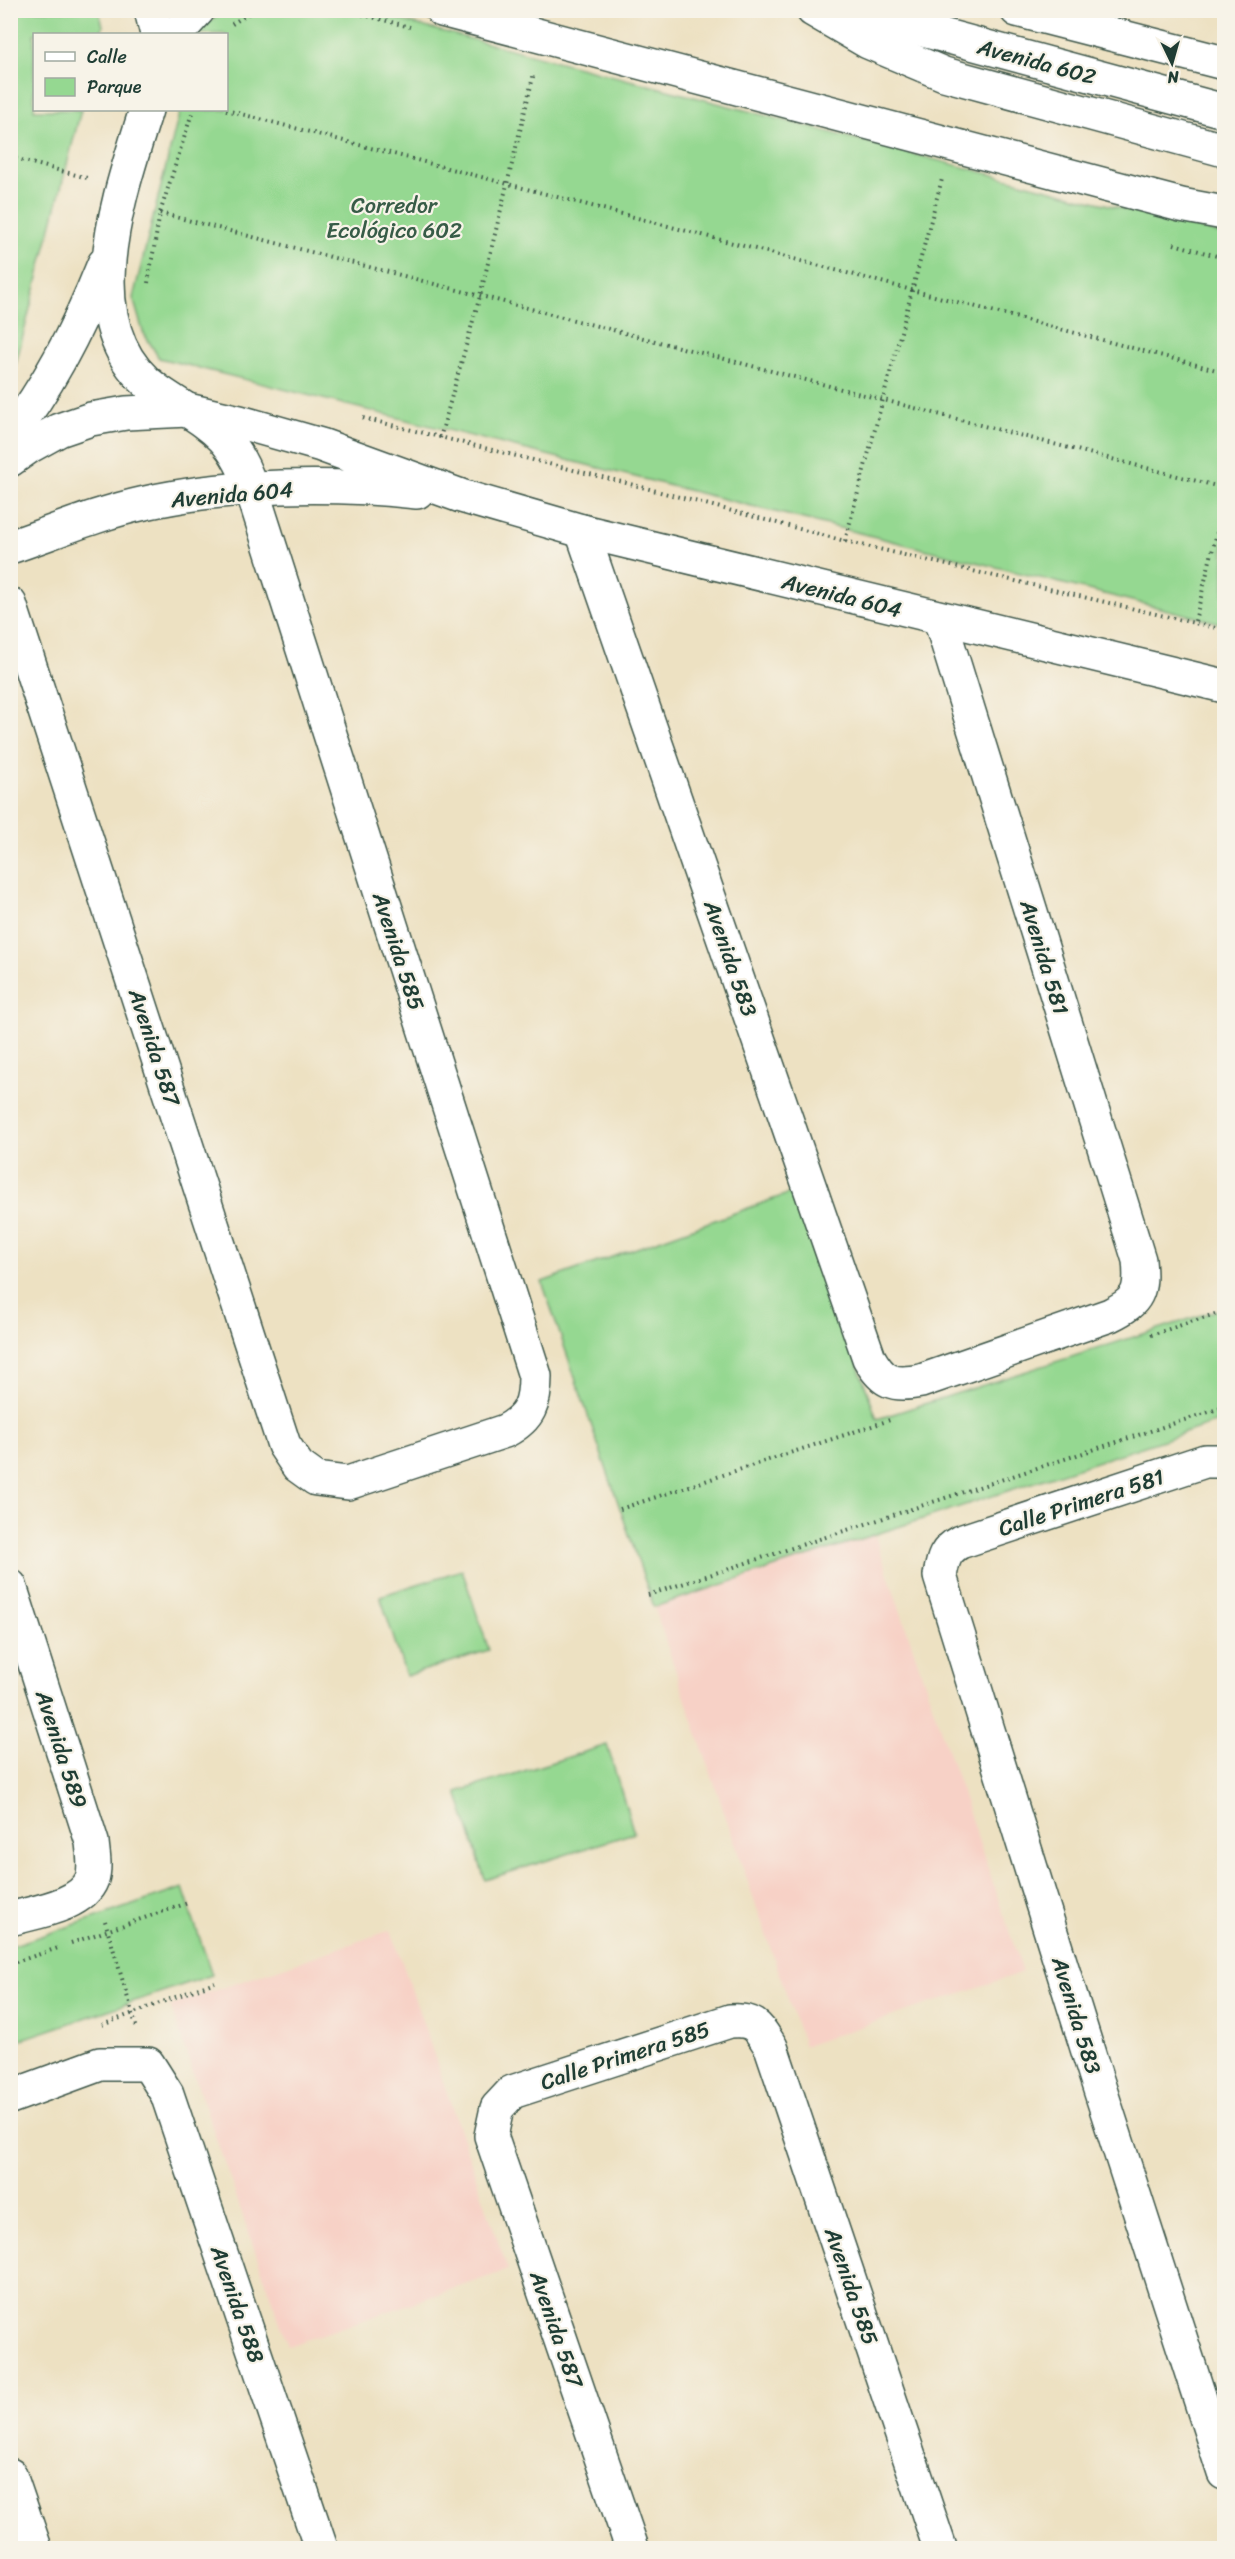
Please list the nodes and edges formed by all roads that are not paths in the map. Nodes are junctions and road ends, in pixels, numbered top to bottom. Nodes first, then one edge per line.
1 (151, 10) edge
2 (198, 10) edge
3 (442, 10) edge
4 (813, 10) edge
5 (849, 10) edge
6 (1017, 10) edge
7 (157, 33) edge
8 (177, 33) edge
9 (1224, 63) edge
10 (146, 111) edge
11 (1224, 111) edge
12 (1224, 150) edge
13 (1224, 213) edge
14 (109, 251) junction
15 (188, 410) junction
16 (10, 435) edge
17 (10, 460) edge
18 (252, 490) junction
19 (461, 496) junction
20 (582, 531) junction
21 (10, 547) edge
22 (10, 604) edge
23 (940, 619) junction
24 (1224, 686) edge
25 (1138, 1295) joint
26 (1224, 1461) edge
27 (316, 1479) joint
28 (944, 1556) joint
29 (10, 1586) edge
30 (10, 1920) edge
31 (758, 2027) joint
32 (10, 2097) edge
33 (496, 2108) joint
34 (1224, 2473) edge
35 (10, 2475) edge
36 (35, 2548) edge
37 (321, 2548) edge
38 (632, 2548) edge
39 (940, 2548) edge

1 - 7 street
2 - 8 street
3 - 13 street
4 - 12 street
5 - 11 street, Avenida 602
6 - 9 street, Avenida 602
10 - 14 street, Avenida 604
14 - 15 street, Avenida 604
14 - 16 street, Avenida 604
15 - 17 street, Avenida 604
15 - 18 street, Avenida 585
15 - 19 street, Avenida 604
18 - 19 street, Avenida 604
18 - 21 street, Avenida 604
18 - 27 street, Avenida 585
19 - 20 street, Avenida 604
20 - 23 street, Avenida 604
20 - 25 street, Avenida 583
22 - 27 street, Avenida 587
23 - 24 street, Avenida 604
23 - 25 street, Avenida 581
26 - 28 street, Calle Primera 581
28 - 34 street, Avenida 583
29 - 30 street, Avenida 589
31 - 33 street, Calle Primera 585
31 - 39 street, Avenida 585
32 - 37 street, Avenida 588
33 - 38 street, Avenida 587
35 - 36 street

